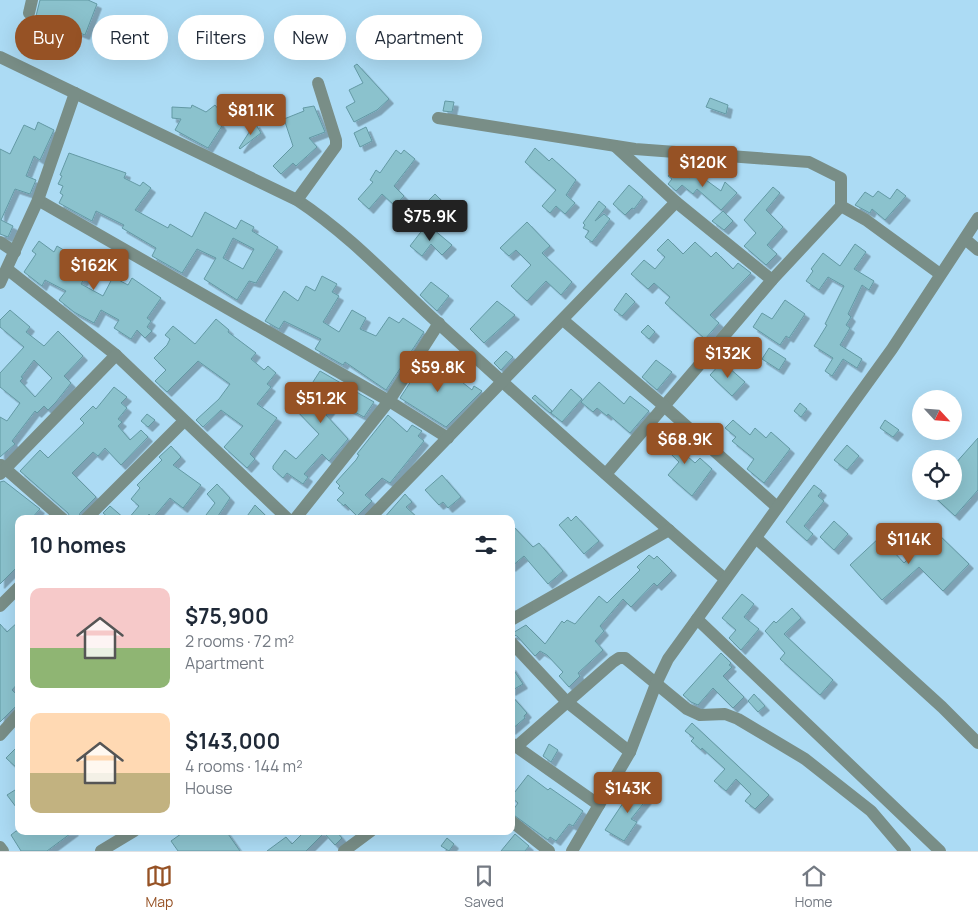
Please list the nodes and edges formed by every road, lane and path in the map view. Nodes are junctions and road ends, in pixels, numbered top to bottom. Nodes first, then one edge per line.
1 (32, 0) edge
2 (29, 13) dead end
3 (0, 56) edge
4 (318, 83) dead end
5 (75, 93) junction
6 (438, 118) dead end
7 (614, 146) junction
8 (38, 200) junction
9 (297, 200) junction
10 (676, 202) junction
11 (841, 206) junction
12 (978, 218) edge
13 (965, 239) junction
14 (0, 242) edge
15 (978, 250) edge
16 (15, 252) junction
17 (7, 269) junction
18 (940, 274) junction
19 (772, 280) junction
20 (0, 283) edge
21 (563, 320) junction
22 (439, 323) junction
23 (116, 355) junction
24 (503, 381) junction
25 (389, 402) junction
26 (664, 406) junction
27 (183, 422) junction
28 (448, 438) junction
29 (2, 469) edge
30 (606, 474) junction
31 (777, 507) junction
32 (58, 515) edge
33 (90, 515) edge
34 (284, 515) edge
35 (298, 515) edge
36 (373, 515) edge
37 (669, 530) junction
38 (756, 538) junction
39 (725, 578) junction
40 (15, 591) edge
41 (0, 606) edge
42 (515, 618) edge
43 (697, 619) junction
44 (515, 646) edge
45 (656, 684) junction
46 (567, 702) junction
47 (15, 718) edge
48 (0, 735) edge
49 (515, 743) edge
50 (978, 743) edge
51 (515, 746) edge
52 (630, 752) junction
53 (600, 805) junction
54 (515, 824) edge
55 (127, 835) edge
56 (366, 835) edge
57 (0, 847) edge
58 (3, 851) edge
59 (101, 851) edge
60 (344, 851) edge
61 (549, 851) edge
62 (572, 851) edge
63 (905, 851) edge
64 (940, 851) edge

1 - 2 street
3 - 5 street
4 - 9 street
5 - 8 street
5 - 9 street
6 - 7 street
7 - 10 street
7 - 11 street
8 - 16 street
8 - 25 street
9 - 22 street
10 - 19 street
10 - 21 street
11 - 18 street
11 - 19 street
12 - 13 street
13 - 15 street
13 - 18 street
14 - 16 street
16 - 17 street
17 - 20 street
17 - 23 street
18 - 31 street
19 - 26 street
21 - 24 street
21 - 26 street
22 - 24 street
22 - 25 street
23 - 27 street
23 - 29 street
24 - 28 street
24 - 30 street
25 - 28 street
25 - 35 street
26 - 30 street
26 - 31 street
27 - 33 street
27 - 34 street
28 - 36 street
29 - 32 street
30 - 37 street
31 - 38 street
37 - 39 street
37 - 42 street
38 - 39 street
38 - 50 street
39 - 43 street
40 - 41 street
43 - 45 street
43 - 64 street
44 - 46 street
45 - 46 street
45 - 52 street
45 - 63 street
46 - 49 street
46 - 52 street
47 - 48 street
51 - 53 street
52 - 53 street
53 - 62 street
54 - 61 street
55 - 59 street
56 - 60 street
57 - 58 street

